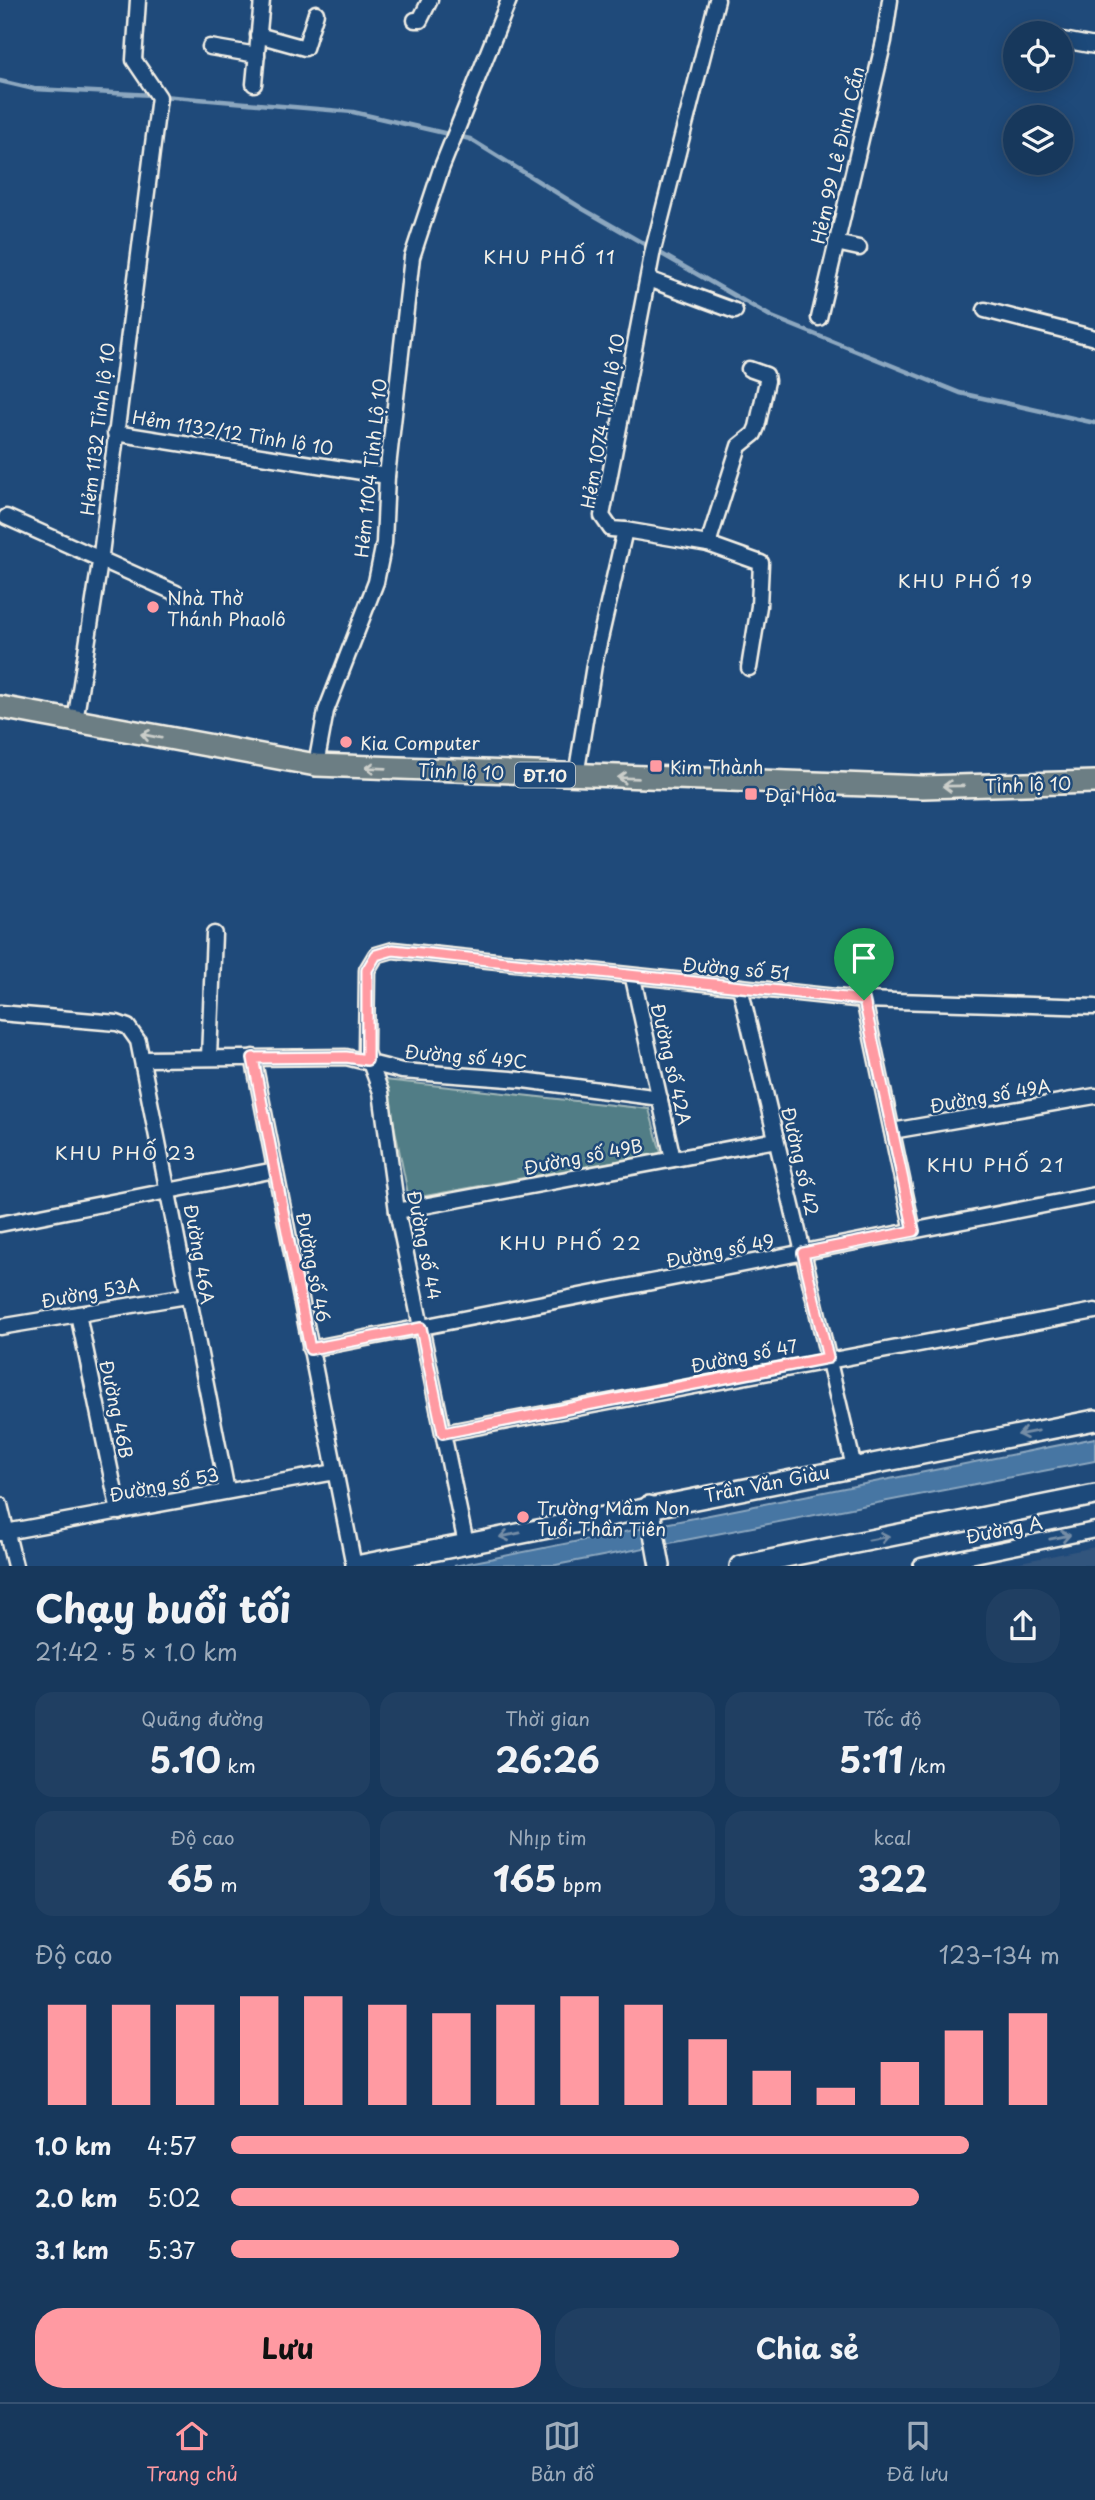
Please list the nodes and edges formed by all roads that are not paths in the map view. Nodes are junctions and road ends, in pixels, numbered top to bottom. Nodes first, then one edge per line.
1 (138, 0) edge
2 (262, 0) edge
3 (430, 0) edge
4 (509, 0) edge
5 (718, 0) edge
6 (890, 0) edge
7 (316, 13) dead end
8 (415, 20) dead end
9 (258, 35) junction
10 (1073, 42) edge
11 (1095, 46) edge
12 (210, 47) dead end
13 (257, 55) junction
14 (254, 84) dead end
15 (836, 243) junction
16 (859, 248) dead end
17 (648, 279) junction
18 (985, 310) dead end
19 (735, 311) dead end
20 (819, 318) dead end
21 (1095, 338) edge
22 (750, 369) dead end
23 (115, 433) junction
24 (387, 476) junction
25 (6, 517) dead end
26 (625, 530) junction
27 (708, 544) junction
28 (100, 562) junction
29 (176, 593) dead end
30 (749, 668) dead end
31 (1, 711) edge
32 (75, 722) junction
33 (316, 765) junction
34 (576, 776) junction
35 (1095, 782) edge
36 (214, 934) dead end
37 (376, 955) joint
38 (634, 978) junction
39 (740, 988) junction
40 (864, 1000) junction
41 (1095, 1007) edge
42 (0, 1013) edge
43 (209, 1058) junction
44 (253, 1058) junction
45 (144, 1059) junction
46 (367, 1060) junction
47 (1095, 1096) edge
48 (660, 1098) junction
49 (892, 1132) junction
50 (776, 1140) junction
51 (673, 1159) junction
52 (275, 1170) junction
53 (169, 1189) junction
54 (1095, 1195) edge
55 (397, 1211) junction
56 (0, 1224) edge
57 (914, 1231) junction
58 (803, 1253) junction
59 (187, 1296) junction
60 (1095, 1311) edge
61 (78, 1314) junction
62 (0, 1327) edge
63 (421, 1328) junction
64 (310, 1349) junction
65 (828, 1358) junction
66 (1095, 1420) edge
67 (443, 1433) junction
68 (854, 1467) junction
69 (335, 1472) junction
70 (228, 1492) junction
71 (1095, 1495) edge
72 (0, 1505) edge
73 (119, 1512) junction
74 (650, 1513) junction
75 (1095, 1530) edge
76 (3, 1532) edge
77 (466, 1544) junction
78 (15, 1566) edge
79 (355, 1566) edge
80 (660, 1566) edge
81 (740, 1566) edge
82 (921, 1566) edge

1 - 23 street, Hẻm 1132 Tỉnh lộ 10
2 - 9 street
3 - 8 street
4 - 24 street, Hẻm 1104 Tỉnh Lộ 10
5 - 17 street, Hẻm 1074 Tỉnh lộ 10
6 - 15 street, Hẻm 99 Lê Đình Cẩn
7 - 9 street
9 - 13 street
10 - 11 street
12 - 13 street
13 - 14 street
15 - 16 street
15 - 20 street, Hẻm 99 Lê Đình Cẩn
17 - 19 street
17 - 26 street, Hẻm 1074 Tỉnh lộ 10
18 - 21 street
22 - 27 street
23 - 24 street, Hẻm 1132/12 Tỉnh lộ 10
23 - 28 street, Hẻm 1132 Tỉnh lộ 10
24 - 33 street, Hẻm 1104 Tỉnh Lộ 10
25 - 28 street
26 - 27 street
26 - 34 street
27 - 30 street
28 - 29 street
28 - 32 street, Hẻm 1132 Tỉnh lộ 10
31 - 32 main road, Tỉnh lộ 10 / ĐT.10
33 -> 32 main road, Tỉnh lộ 10 / ĐT.10
34 -> 33 main road, Tỉnh lộ 10 / ĐT.10
35 -> 34 main road, Tỉnh lộ 10 / ĐT.10
36 - 43 street
37 - 38 street, Đường số 51
37 - 46 street, Đường số 44
38 - 39 street, Đường số 51
38 - 48 street, Đường số 42A
39 - 40 street, Đường số 51
39 - 50 street, Đường số 42
40 - 41 street, Đường số 51
40 - 49 street
42 - 45 street, Đường 46A
43 - 44 street, Đường số 49C
43 - 45 street, Đường số 49C
44 - 46 street, Đường số 49C
44 - 52 street, Đường số 46
45 - 53 street, Đường 46A
46 - 48 street, Đường số 49C
46 - 55 street, Đường số 44
47 - 49 street, Đường số 49A
48 - 51 street, Đường số 42A
49 - 57 street
50 - 51 street, Đường số 49B
50 - 58 street, Đường số 42
51 - 55 street, Đường số 49B
52 - 53 street
52 - 64 street, Đường số 46
53 - 56 street
53 - 59 street, Đường 46A
54 - 57 street, Đường số 49
55 - 63 street, Đường số 44
57 - 58 street, Đường số 49
58 - 63 street, Đường số 49
58 - 65 street, Đường số 42
59 - 61 street, Đường 53A
59 - 70 street, Đường 46A
60 - 65 street, Đường số 47
61 - 62 street, Đường 53A
61 - 73 street, Đường 46B
63 - 64 street, Đường số 49
63 - 67 street, Đường số 44
64 - 69 street, Đường số 46
65 - 67 street, Đường số 47
65 - 68 street, Đường số 42
66 -> 68 main road, Trần Văn Giàu
67 - 77 street, Đường số 44
68 - 74 main road, Trần Văn Giàu
69 - 70 street, Đường số 53
69 - 79 street, Đường số 46
70 - 73 street, Đường số 53
81 -> 71 main road
72 - 76 street
73 - 76 street, Đường số 53
74 -> 77 main road, Trần Văn Giàu
74 - 80 main road
82 -> 75 street, Đường A
76 - 78 street
77 - 79 main road, Trần Văn Giàu

